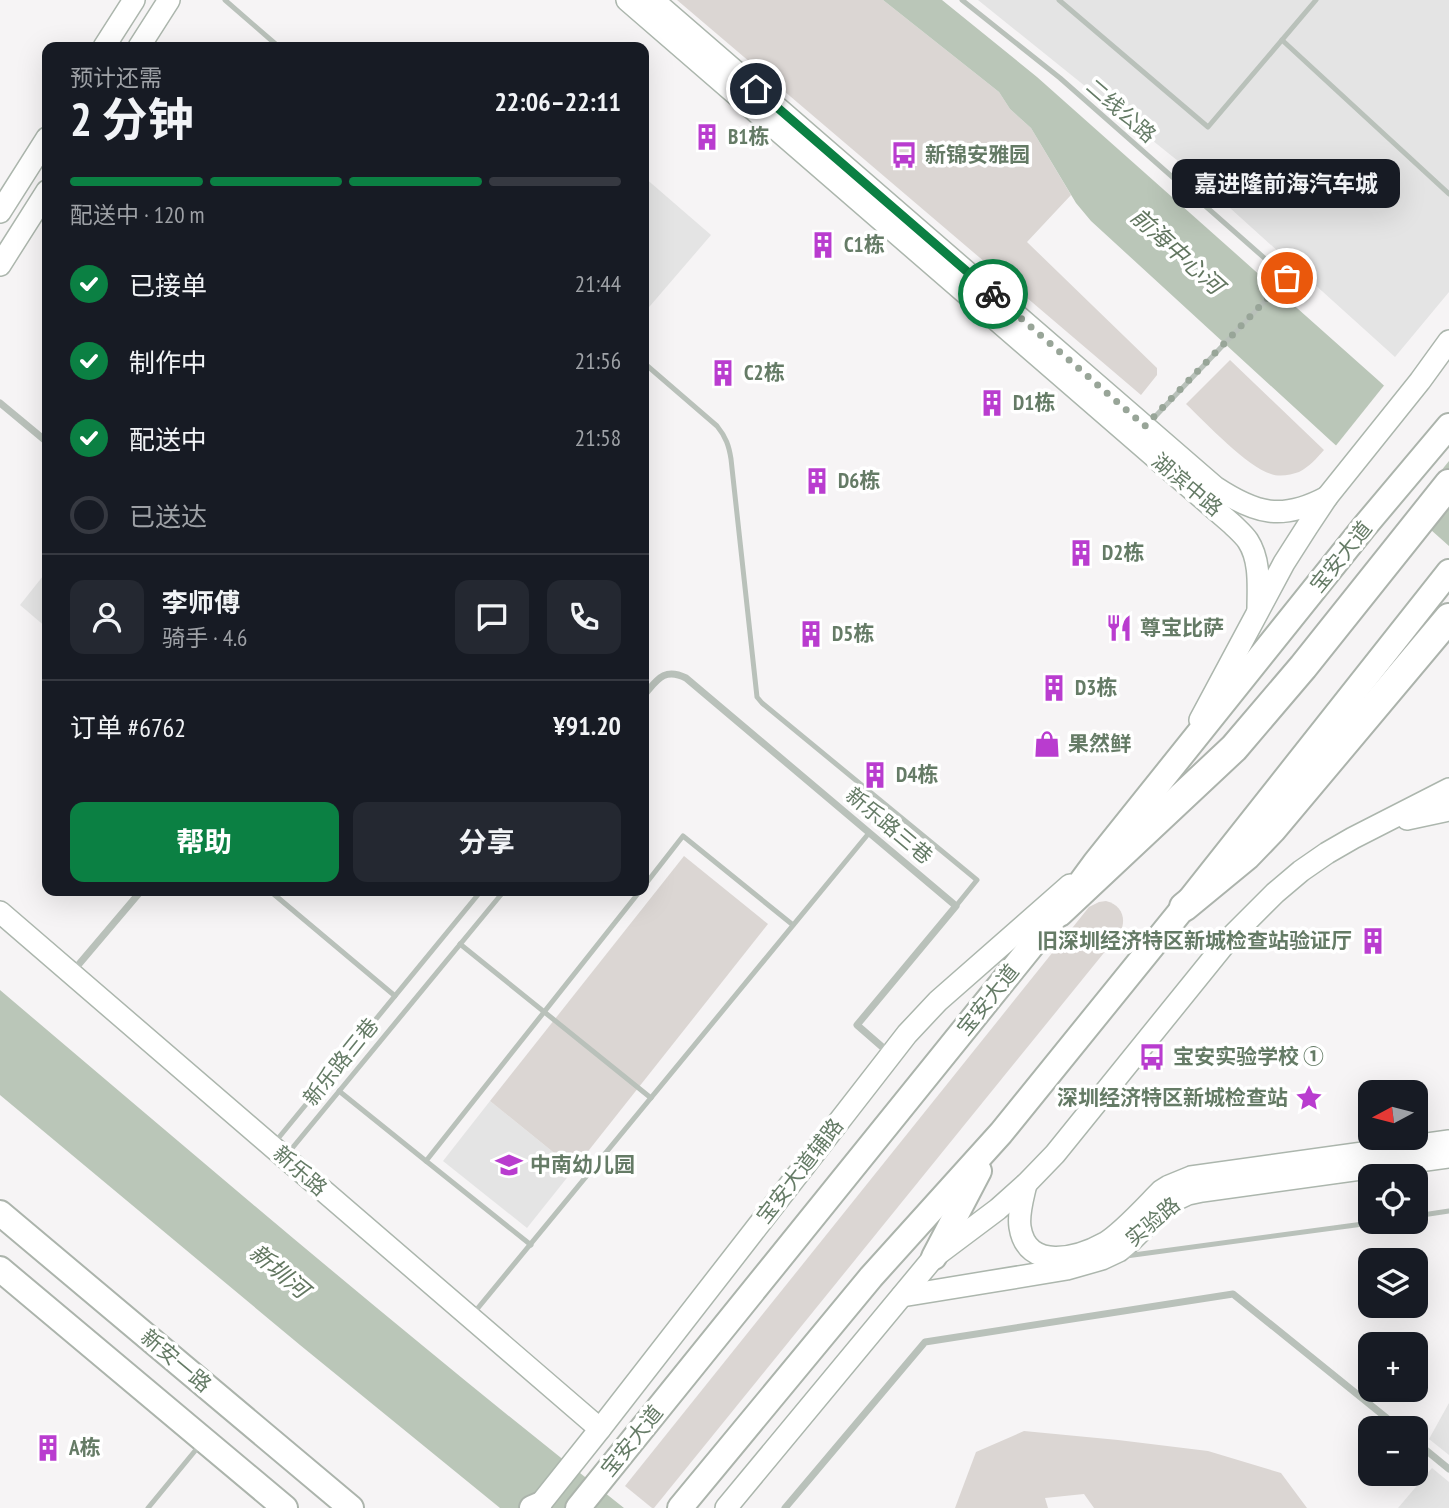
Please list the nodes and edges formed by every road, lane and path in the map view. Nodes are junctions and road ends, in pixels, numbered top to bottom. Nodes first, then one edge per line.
1 (134, 0) edge
2 (169, 0) edge
3 (225, 0) edge
4 (626, 0) edge
5 (653, 0) edge
6 (961, 0) edge
7 (1059, 0) edge
8 (1316, 0) edge
9 (1282, 40) junction
10 (107, 42) edge
11 (142, 42) edge
12 (273, 42) edge
13 (42, 146) edge
14 (1449, 194) edge
15 (42, 199) edge
16 (0, 212) edge
17 (0, 265) edge
18 (1449, 341) edge
19 (1449, 356) edge
20 (649, 367) edge
21 (1417, 385) junction
22 (0, 403) edge
23 (1145, 426) junction
24 (1449, 426) edge
25 (42, 438) edge
26 (1180, 468) junction
27 (1449, 484) edge
28 (1328, 496) junction
29 (1442, 581) edge
30 (1258, 610) junction
31 (1449, 618) edge
32 (649, 690) edge
33 (1181, 756) junction
34 (1449, 789) edge
35 (1449, 810) edge
36 (1374, 827) junction
37 (869, 833) junction
38 (1095, 863) junction
39 (649, 880) edge
40 (137, 896) edge
41 (276, 896) edge
42 (477, 896) edge
43 (500, 896) edge
44 (636, 896) edge
45 (956, 906) junction
46 (1184, 907) junction
47 (0, 912) edge
48 (1059, 912) junction
49 (793, 925) junction
50 (460, 944) junction
51 (71, 973) junction
52 (395, 996) junction
53 (544, 1012) junction
54 (891, 1054) junction
55 (339, 1091) junction
56 (651, 1098) junction
57 (1001, 1133) junction
58 (1449, 1142) edge
59 (278, 1152) junction
60 (1449, 1157) edge
61 (426, 1161) junction
62 (1026, 1184) junction
63 (1449, 1211) edge
64 (0, 1213) edge
65 (1428, 1214) edge
66 (1358, 1225) edge
67 (531, 1245) junction
68 (934, 1257) junction
69 (1102, 1259) junction
70 (0, 1269) edge
71 (902, 1296) junction
72 (471, 1317) junction
73 (1384, 1416) edge
74 (600, 1429) junction
75 (204, 1440) junction
76 (1428, 1452) edge
77 (225, 1457) joint
78 (1449, 1469) edge
79 (536, 1507) edge
80 (148, 1508) edge
81 (285, 1508) edge
82 (351, 1508) edge
83 (578, 1508) edge
84 (680, 1508) edge
85 (726, 1508) edge
86 (785, 1508) edge

1 - 10 main road
2 - 11 main road
3 - 12 lane
4 - 26 main road, 湖滨中路
5 - 23 main road, 湖滨中路
6 - 23 lane, 二线公路
7 - 9 lane
8 - 9 lane
9 - 14 lane
13 - 16 main road
15 - 17 main road
18 - 21 main road
19 - 21 main road
20 - 45 lane
21 - 28 main road
22 - 25 street
23 - 26 main road, 湖滨中路
24 - 33 main road, 宝安大道
26 - 28 main road, 湖滨中路
26 - 30 main road, 湖滨中路
27 - 48 highway
28 - 30 main road
29 - 46 main road
30 - 33 main road
31 - 46 highway
32 - 37 street, 新乐路三巷
33 - 38 main road, 宝安大道
34 - 36 main road
35 - 36 main road
36 - 62 main road
37 - 45 street, 新乐路三巷
37 - 49 lane
38 - 48 main road, 宝安大道
38 - 54 main road, 宝安大道辅路
39 - 49 lane
40 - 51 street
41 - 52 lane
42 - 52 lane
43 - 50 lane, 新乐路三巷
44 - 53 lane
45 - 54 street
46 - 57 main road
47 - 51 main road, 新乐路
48 - 83 main road, 宝安大道
49 - 56 lane
50 - 53 lane
50 - 55 lane, 新乐路三巷
51 - 59 main road, 新乐路
52 - 59 lane
53 - 56 lane
53 - 61 lane
54 - 74 main road, 宝安大道辅路
55 - 59 lane, 新乐路三巷
55 - 61 lane
56 - 67 lane
57 - 68 main road
57 - 84 main road
58 - 62 main road, 实验路
59 - 72 main road, 新乐路
60 - 69 main road, 实验路
61 - 67 lane
62 - 68 main road
63 - 65 lane
64 - 82 main road, 新安一路
66 - 69 lane
67 - 72 lane
68 - 71 main road
69 - 71 main road, 实验路
70 - 75 main road, 新安一路
71 - 85 main road
72 - 74 main road, 新乐路
73 - 86 street
74 - 79 main road, 宝安大道辅路
75 - 77 lane
75 - 80 lane
76 - 78 street
77 - 81 main road

